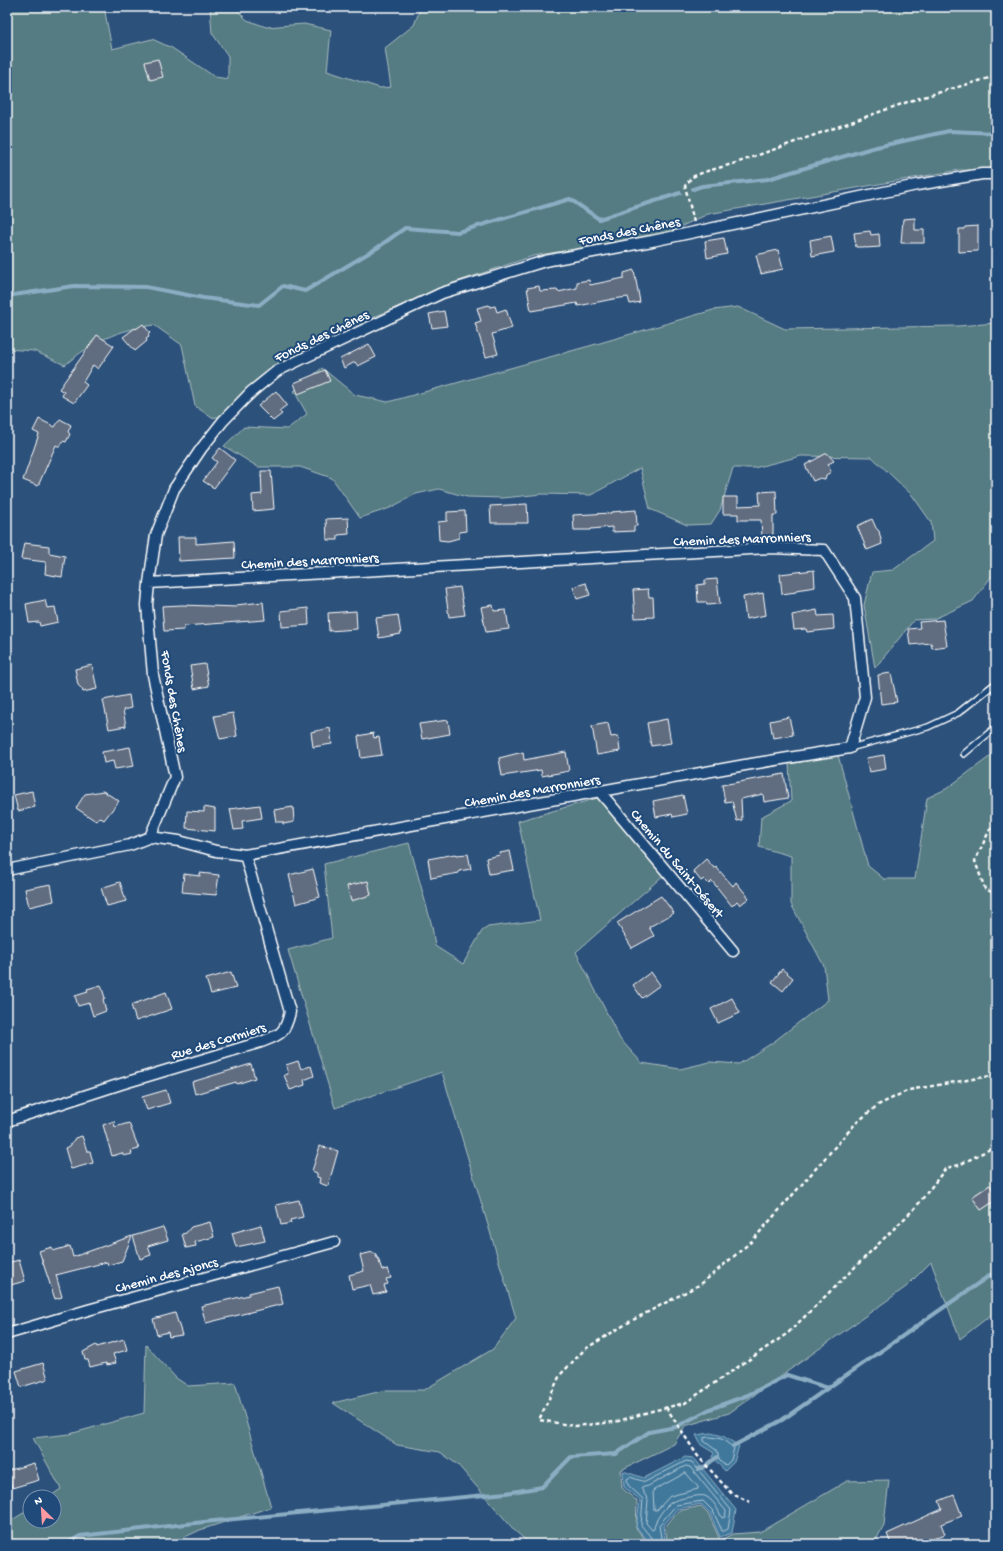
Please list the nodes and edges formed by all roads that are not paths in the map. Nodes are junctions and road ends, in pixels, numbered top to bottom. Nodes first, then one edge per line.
1 (996, 174) edge
2 (149, 583) junction
3 (996, 683) edge
4 (996, 727) edge
5 (850, 748) junction
6 (964, 754) dead end
7 (600, 792) junction
8 (150, 837) junction
9 (245, 855) junction
10 (7, 870) edge
11 (733, 952) dead end
12 (7, 1121) edge
13 (334, 1242) dead end
14 (7, 1334) edge

1 - 2 street, Fonds des Chênes
2 - 5 street, Chemin des Marronniers
2 - 8 street, Fonds des Chênes
3 - 5 lane
4 - 6 lane
5 - 7 street, Chemin des Marronniers
7 - 9 street, Chemin des Marronniers
7 - 11 street, Chemin du Saint-Désert
8 - 9 street
8 - 10 street
9 - 12 street, Rue des Cormiers
13 - 14 street, Chemin des Ajoncs

